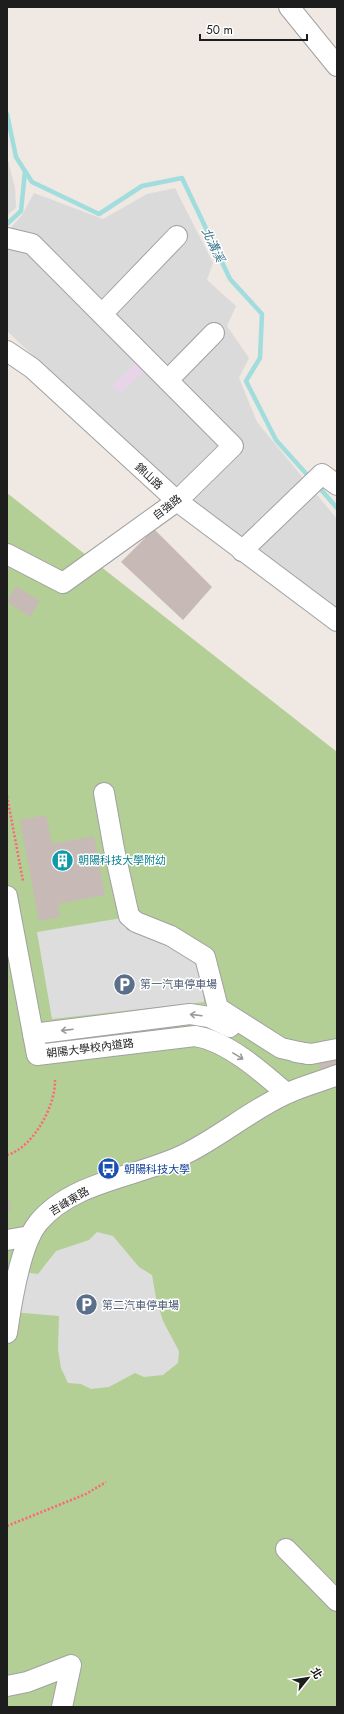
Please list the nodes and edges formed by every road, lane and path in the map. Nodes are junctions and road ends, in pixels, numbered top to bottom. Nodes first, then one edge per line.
1 (289, 7) edge
2 (337, 66) edge
3 (177, 236) dead end
4 (7, 238) edge
5 (102, 314) junction
6 (214, 333) dead end
7 (7, 351) edge
8 (168, 380) junction
9 (330, 479) edge
10 (177, 501) junction
11 (242, 551) junction
12 (10, 556) edge
13 (337, 621) edge
14 (104, 793) dead end
15 (7, 796) edge
16 (23, 881) dead end
17 (7, 896) edge
18 (33, 1034) junction
19 (337, 1049) edge
20 (308, 1054) junction
21 (337, 1075) edge
22 (55, 1080) dead end
23 (286, 1093) junction
24 (7, 1155) edge
25 (30, 1236) junction
26 (7, 1240) edge
27 (7, 1333) edge
28 (106, 1482) dead end
29 (7, 1526) edge
30 (286, 1549) dead end
31 (337, 1601) edge
32 (7, 1686) edge
33 (62, 1707) edge

1 - 2 street
3 - 5 street
4 - 5 street, 自強路
5 - 8 street, 自強路
6 - 8 street
7 - 10 street, 錦山路
8 - 10 street, 自強路
9 - 11 street
10 - 11 street, 錦山路
10 - 12 street, 自強路
11 - 13 street, 錦山路
14 - 20 street
15 - 16 path
17 - 18 street, 朝陽大學校內道路
20 -> 18 street
18 -> 23 street, 朝陽大學校內道路
19 - 20 street
21 - 23 street, 吉峰東路
22 - 24 path
23 - 25 street, 吉峰東路
25 - 26 street
25 - 27 street, 吉峰東路
28 - 29 path
30 - 31 street
32 - 33 street

